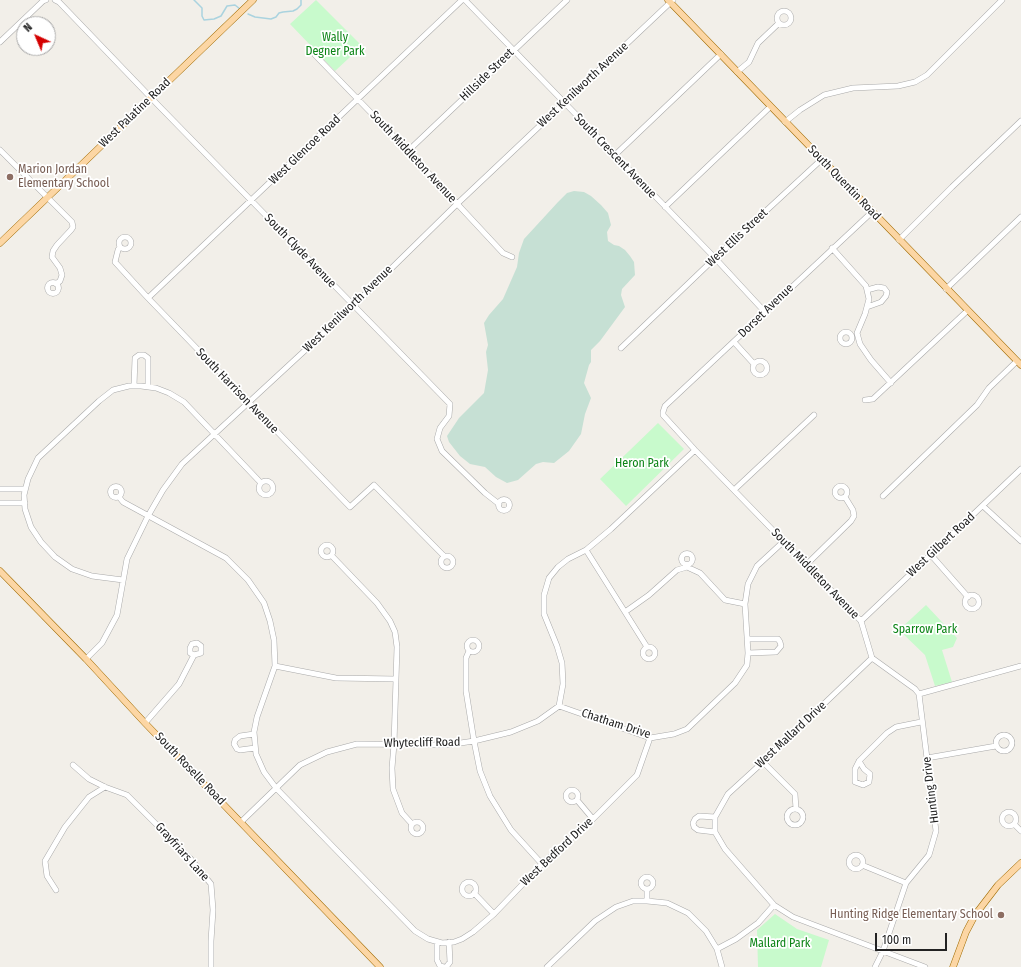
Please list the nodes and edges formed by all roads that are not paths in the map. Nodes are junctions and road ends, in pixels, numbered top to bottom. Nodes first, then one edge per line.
1 (45, 0) edge
2 (55, 0) edge
3 (253, 0) edge
4 (463, 0) edge
5 (567, 0) edge
6 (1002, 0) edge
7 (670, 1) edge
8 (779, 23) dead end
9 (0, 42) edge
10 (514, 50) junction
11 (721, 54) junction
12 (315, 55) dead end
13 (737, 72) junction
14 (151, 98) junction
15 (358, 99) junction
16 (564, 102) junction
17 (770, 107) junction
18 (1021, 121) edge
19 (785, 122) junction
20 (0, 150) edge
21 (408, 151) junction
22 (614, 155) junction
23 (821, 160) junction
24 (47, 198) junction
25 (251, 201) junction
26 (457, 204) junction
27 (665, 207) junction
28 (872, 212) junction
29 (1021, 217) edge
30 (899, 240) junction
31 (0, 242) edge
32 (120, 247) dead end
33 (832, 248) junction
34 (512, 257) dead end
35 (715, 258) junction
36 (56, 284) dead end
37 (946, 289) junction
38 (868, 290) junction
39 (148, 298) junction
40 (353, 306) junction
41 (867, 306) junction
42 (967, 311) junction
43 (765, 312) junction
44 (858, 337) junction
45 (852, 338) dead end
46 (734, 342) junction
47 (621, 348) dead end
48 (1019, 363) edge
49 (754, 364) dead end
50 (892, 382) junction
51 (134, 386) junction
52 (148, 387) junction
53 (865, 400) dead end
54 (249, 403) junction
55 (663, 412) joint
56 (814, 415) dead end
57 (214, 434) junction
58 (695, 450) junction
59 (1021, 469) edge
60 (261, 483) dead end
61 (0, 489) edge
62 (25, 489) junction
63 (734, 490) junction
64 (883, 496) dead end
65 (119, 497) dead end
66 (845, 497) dead end
67 (0, 503) edge
68 (25, 503) junction
69 (498, 504) dead end
70 (983, 506) junction
71 (148, 516) junction
72 (1021, 541) edge
73 (783, 542) junction
74 (586, 550) junction
75 (930, 555) junction
76 (332, 556) dead end
77 (444, 556) dead end
78 (806, 565) junction
79 (0, 571) edge
80 (123, 580) junction
81 (968, 597) dead end
82 (745, 604) junction
83 (625, 612) junction
84 (861, 621) junction
85 (747, 639) junction
86 (647, 648) dead end
87 (469, 651) dead end
88 (748, 652) junction
89 (194, 655) dead end
90 (872, 658) junction
91 (86, 659) junction
92 (275, 666) junction
93 (1021, 666) edge
94 (396, 679) junction
95 (919, 694) junction
96 (559, 706) junction
97 (921, 722) junction
98 (145, 723) junction
99 (254, 734) junction
100 (650, 738) junction
101 (474, 741) junction
102 (394, 744) junction
103 (996, 746) dead end
104 (255, 748) junction
105 (927, 758) junction
106 (860, 761) dead end
107 (763, 762) junction
108 (73, 765) dead end
109 (105, 787) junction
110 (276, 788) junction
111 (577, 800) dead end
112 (796, 809) dead end
113 (715, 817) junction
114 (593, 818) junction
115 (241, 822) junction
116 (412, 824) dead end
117 (1014, 824) dead end
118 (1021, 831) edge
119 (715, 832) junction
120 (1021, 863) edge
121 (542, 864) junction
122 (862, 865) dead end
123 (906, 883) junction
124 (646, 889) dead end
125 (56, 890) dead end
126 (474, 893) dead end
127 (647, 901) junction
128 (774, 905) junction
129 (494, 914) junction
130 (449, 942) junction
131 (439, 943) junction
132 (718, 949) junction
133 (883, 951) junction
134 (211, 967) edge
135 (380, 967) edge
136 (547, 967) edge
137 (722, 967) edge
138 (875, 967) edge
139 (925, 967) edge
140 (953, 967) edge

1 - 9 street
2 - 14 street, South Clyde Avenue
3 - 14 main road, West Palatine Road
4 - 10 street, South Crescent Avenue
4 - 15 street, West Glencoe Road
5 - 10 street, Hillside Street
6 - 19 street
7 - 11 main road, South Quentin Road
7 - 16 street, West Kenilworth Avenue
8 - 13 street
10 - 16 street, South Crescent Avenue
10 - 21 street, Hillside Street
11 - 13 main road, South Quentin Road
11 - 22 street
12 - 15 street, South Middleton Avenue
13 - 17 main road, South Quentin Road
14 - 24 main road, West Palatine Road
14 - 25 street, South Clyde Avenue
15 - 21 street, South Middleton Avenue
15 - 25 street, West Glencoe Road
16 - 22 street, South Crescent Avenue
16 - 26 street, West Kenilworth Avenue
17 - 19 main road, South Quentin Road
17 - 27 street
18 - 30 street
19 - 23 main road, South Quentin Road
20 - 24 street
21 - 26 street, South Middleton Avenue
22 - 27 street, South Crescent Avenue
23 - 28 main road, South Quentin Road
23 - 35 street, West Ellis Street
24 - 31 main road, West Palatine Road
24 - 36 street
25 - 39 street, West Glencoe Road
25 - 40 street, South Clyde Avenue
26 - 34 street, South Middleton Avenue
26 - 40 street, West Kenilworth Avenue
27 - 35 street, South Crescent Avenue
28 - 30 main road, South Quentin Road
28 - 33 street, Dorset Avenue
29 - 37 street
30 - 37 main road, South Quentin Road
32 - 39 street, South Harrison Avenue
33 - 38 street
33 - 43 street, Dorset Avenue
35 - 43 street, South Crescent Avenue
35 - 47 street, West Ellis Street
37 - 42 main road, South Quentin Road
38 - 41 street
38 - 41 street
39 - 54 street, South Harrison Avenue
40 - 54 street, West Kenilworth Avenue
40 - 69 street, South Clyde Avenue
41 - 44 street
42 - 48 main road, South Quentin Road
42 - 50 street
43 - 46 street, Dorset Avenue
44 - 45 street
44 - 50 street
46 - 49 street
46 - 55 street, Dorset Avenue
48 - 64 street
50 - 53 street
51 - 52 street
51 - 52 street
51 - 62 street
52 - 57 street
54 - 57 street, West Kenilworth Avenue
54 - 77 street, South Harrison Avenue
55 - 58 street, South Middleton Avenue
56 - 63 street
57 - 60 street
57 - 71 street, West Kenilworth Avenue
58 - 63 street, South Middleton Avenue
58 - 74 street
59 - 70 street, West Gilbert Road
61 - 62 street
62 - 68 street
63 - 73 street, South Middleton Avenue
65 - 71 street
66 - 78 street
67 - 68 street
68 - 80 street
70 - 72 street
70 - 75 street, West Gilbert Road
71 - 80 street, West Kenilworth Avenue
71 - 92 street
73 - 78 street, South Middleton Avenue
73 - 82 street, Chatham Drive
74 - 83 street
74 - 96 street
75 - 81 street
75 - 84 street, West Gilbert Road
76 - 94 street
78 - 84 street, South Middleton Avenue
79 - 91 main road, South Roselle Road
80 - 91 street, West Kenilworth Avenue
82 - 83 street
82 - 85 street, Chatham Drive
83 - 86 street
84 - 90 street, South Middleton Avenue
85 - 88 street, Chatham Drive
85 - 88 street
87 - 101 street
88 - 100 street, Chatham Drive
89 - 98 street
90 - 95 street
90 - 107 street, West Mallard Drive
91 - 98 main road, South Roselle Road
92 - 94 street
92 - 99 street
93 - 95 street
94 - 102 street
95 - 97 street, Hunting Drive
96 - 100 street, Chatham Drive
96 - 101 street, Whytecliff Road
97 - 105 street, Hunting Drive
97 - 106 street
98 - 115 main road, South Roselle Road
99 - 104 street
99 - 104 street
100 - 114 street, West Bedford Drive
101 - 102 street, Whytecliff Road
101 - 121 street
102 - 110 street, Whytecliff Road
102 - 116 street
103 - 105 street
104 - 110 street
105 - 123 street, Hunting Drive
107 - 112 street
107 - 113 street, West Mallard Drive
108 - 109 street, Grayfriars Lane
109 - 125 street
109 - 134 street, Grayfriars Lane
110 - 115 street, Whytecliff Road
110 - 131 street
111 - 114 street
113 - 119 street, West Mallard Drive
113 - 119 street
114 - 121 street, West Bedford Drive
115 - 135 main road, South Roselle Road
117 - 118 street
119 - 128 street
120 - 140 main road
121 - 129 street, West Bedford Drive
122 - 123 street
123 - 133 street, Hunting Drive
124 - 127 street
126 - 129 street
127 - 132 street
127 - 136 street
128 - 132 street
128 - 133 street
129 - 130 street, West Bedford Drive
130 - 131 street, West Bedford Drive
130 - 131 street
132 - 137 street
133 - 138 street, Hunting Drive
133 - 139 street

